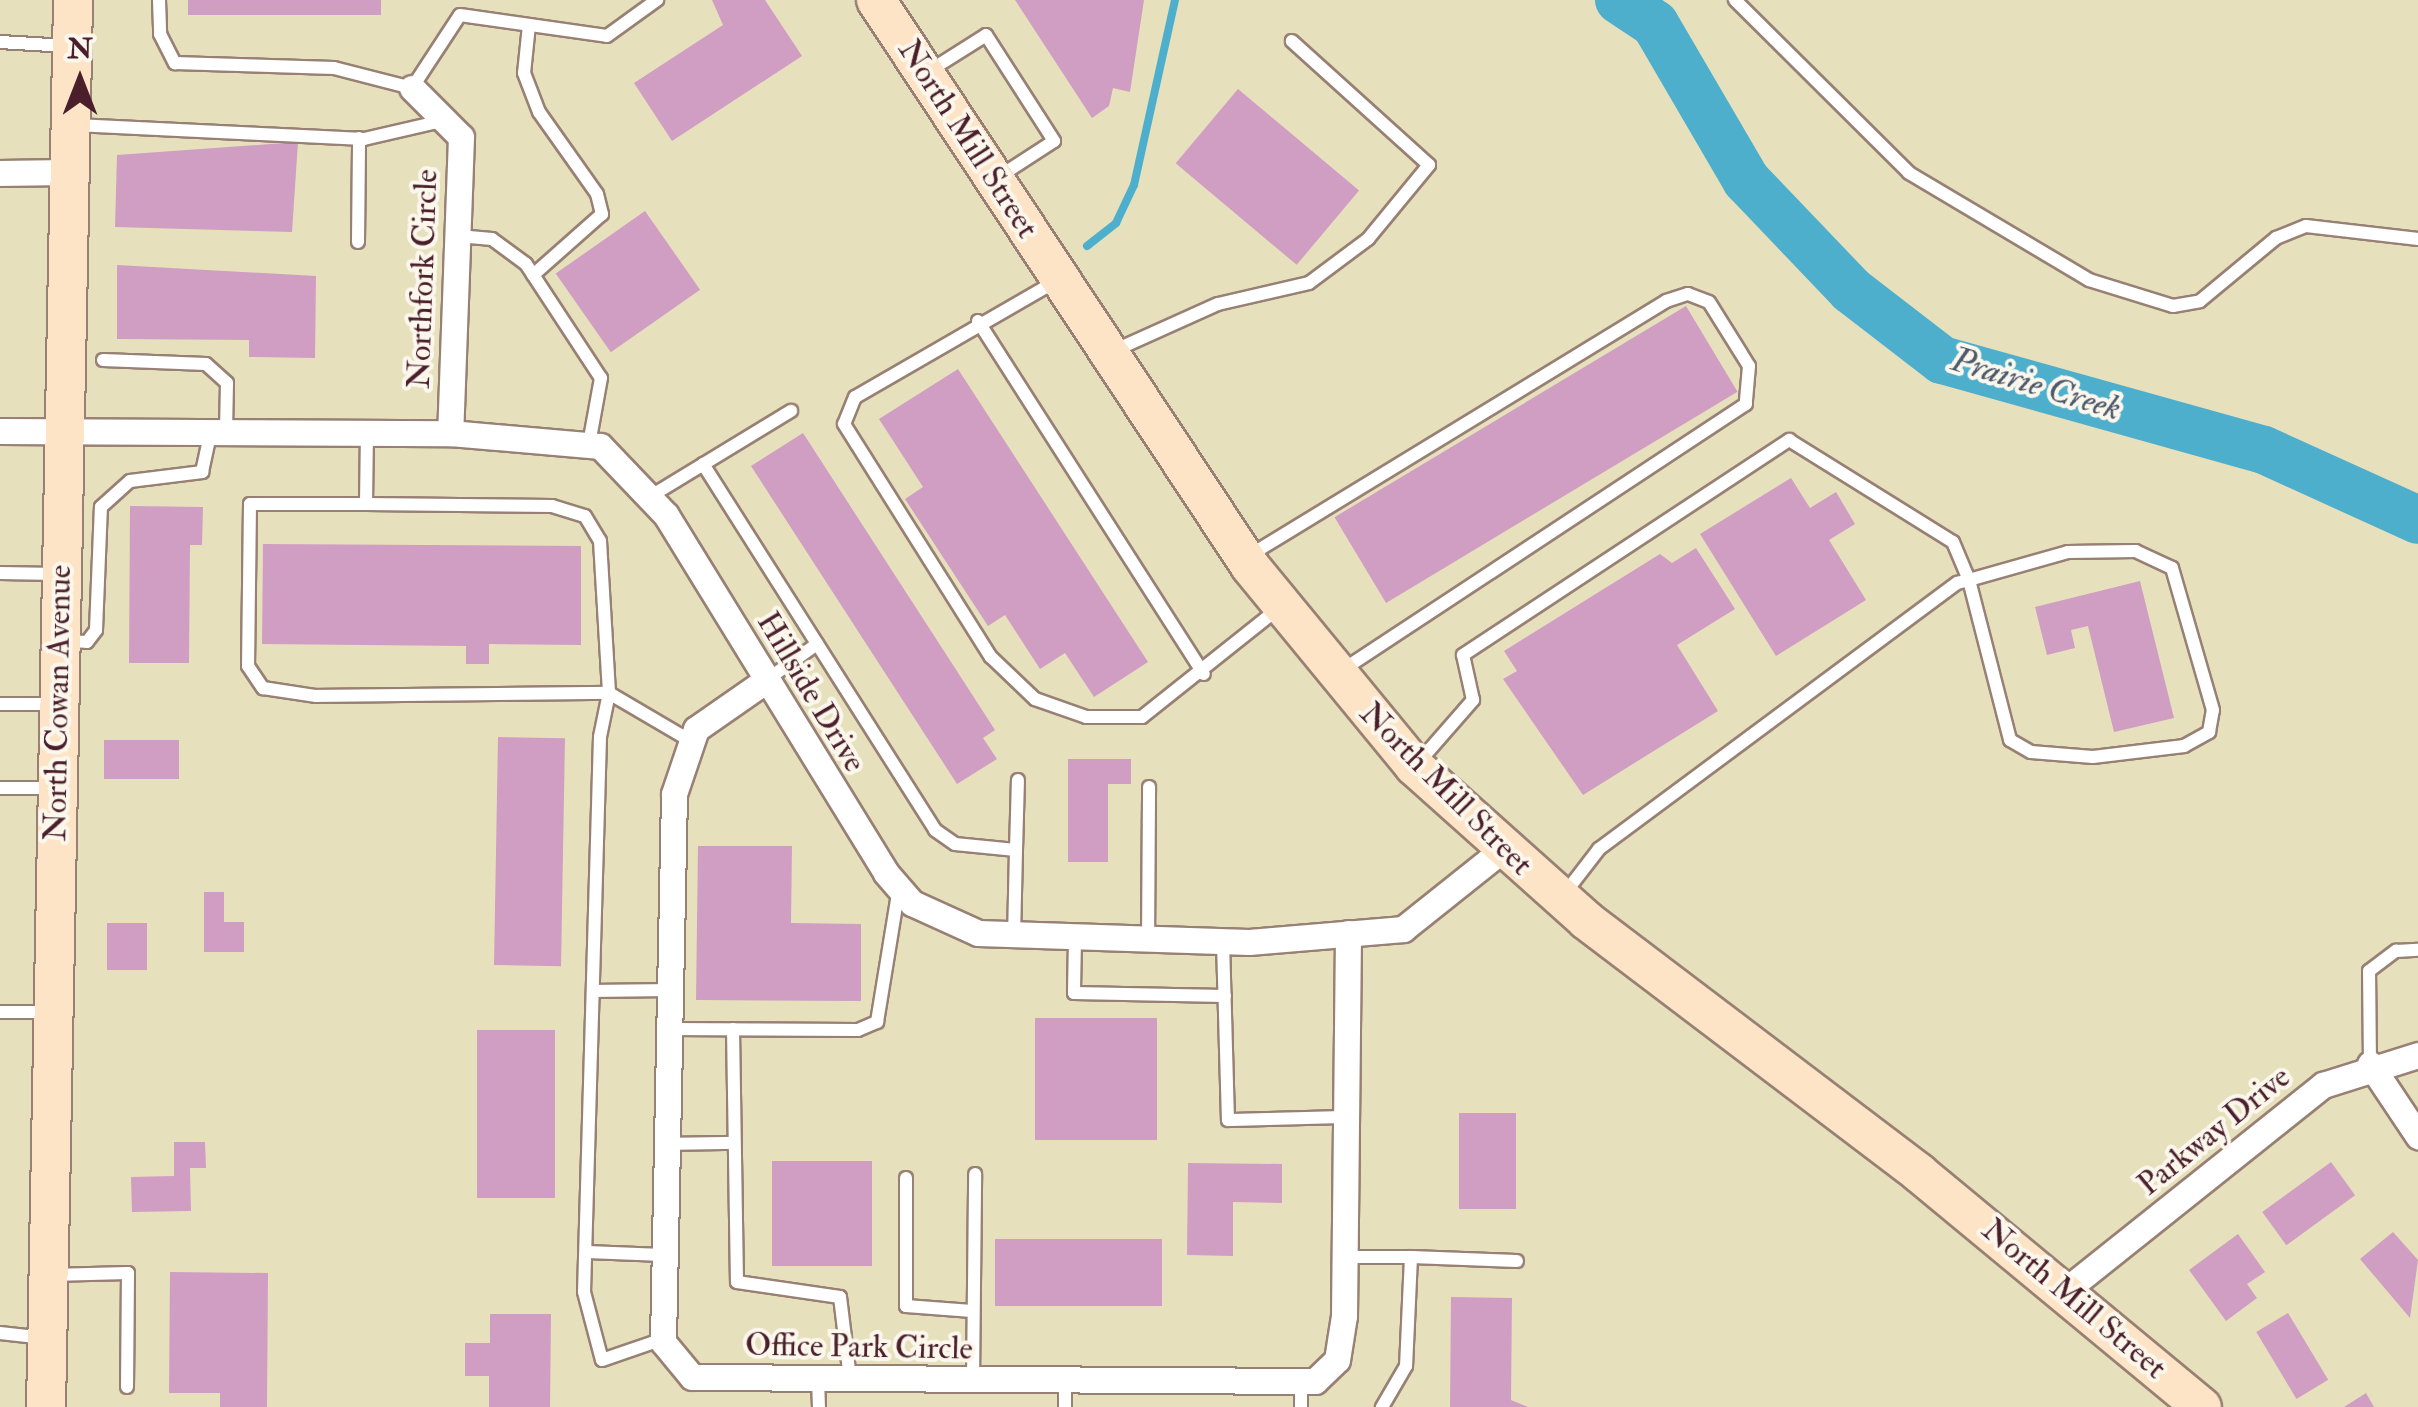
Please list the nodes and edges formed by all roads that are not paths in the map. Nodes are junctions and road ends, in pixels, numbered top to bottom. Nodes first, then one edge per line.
1 (73, 0) edge
2 (160, 0) edge
3 (657, 0) edge
4 (876, 0) edge
5 (1735, 0) edge
6 (528, 25) junction
7 (1292, 41) dead end
8 (0, 42) edge
9 (73, 46) junction
10 (924, 74) junction
11 (412, 88) junction
12 (445, 120) junction
13 (73, 124) junction
14 (359, 138) junction
15 (0, 172) edge
16 (73, 172) junction
17 (994, 180) junction
18 (458, 236) junction
19 (2418, 239) edge
20 (358, 242) dead end
21 (533, 275) junction
22 (1060, 278) junction
23 (978, 321) junction
24 (1109, 352) junction
25 (103, 360) dead end
26 (791, 411) dead end
27 (66, 428) junction
28 (219, 430) junction
29 (0, 431) edge
30 (366, 432) junction
31 (450, 433) junction
32 (589, 444) junction
33 (704, 464) junction
34 (651, 496) junction
35 (366, 504) junction
36 (1245, 558) junction
37 (0, 574) edge
38 (62, 574) junction
39 (1969, 580) junction
40 (1281, 607) junction
41 (60, 641) junction
42 (817, 644) junction
43 (1204, 674) junction
44 (1335, 676) junction
45 (765, 681) junction
46 (609, 693) junction
47 (0, 704) edge
48 (58, 704) junction
49 (689, 740) junction
50 (1414, 766) junction
51 (1018, 780) dead end
52 (1149, 787) dead end
53 (0, 788) edge
54 (56, 788) junction
55 (1016, 850) junction
56 (1502, 850) junction
57 (900, 888) junction
58 (1560, 899) junction
59 (1348, 933) junction
60 (1014, 936) junction
61 (1075, 939) junction
62 (1148, 940) junction
63 (1223, 942) junction
64 (2418, 950) edge
65 (666, 990) junction
66 (595, 991) junction
67 (1225, 996) junction
68 (0, 1012) edge
69 (50, 1012) junction
70 (665, 1029) junction
71 (734, 1029) junction
72 (2418, 1055) edge
73 (2370, 1064) junction
74 (1346, 1117) junction
75 (2418, 1136) edge
76 (734, 1143) junction
77 (664, 1144) junction
78 (975, 1174) dead end
79 (906, 1178) dead end
80 (587, 1252) junction
81 (664, 1255) junction
82 (1345, 1257) junction
83 (1411, 1257) junction
84 (1517, 1261) dead end
85 (48, 1275) junction
86 (2066, 1290) junction
87 (972, 1311) junction
88 (0, 1333) edge
89 (48, 1338) junction
90 (663, 1340) junction
91 (818, 1379) junction
92 (850, 1379) junction
93 (973, 1382) junction
94 (127, 1387) dead end
95 (1065, 1394) edge
96 (1301, 1396) edge
97 (46, 1407) edge
98 (819, 1407) edge
99 (1382, 1407) edge
100 (2202, 1407) edge

1 - 9 main road, North Cowan Avenue
2 - 11 lane
3 - 6 lane
4 - 10 main road, North Mill Street
5 - 19 lane
6 - 11 lane
6 - 21 lane
7 - 24 lane
8 - 9 lane
9 - 13 main road, North Cowan Avenue
10 - 17 main road, North Mill Street
10 - 17 lane
11 - 12 street, Northfork Circle
12 - 14 lane
12 - 18 street, Northfork Circle
13 - 14 lane
13 - 16 main road, North Cowan Avenue
14 - 20 lane
15 - 16 street
16 - 27 main road, North Cowan Avenue
17 - 22 main road, North Mill Street
18 - 21 lane
18 - 31 street, Northfork Circle
21 - 32 lane
22 - 23 lane
22 - 24 main road, North Mill Street
23 - 43 lane
23 - 43 lane
24 - 36 main road, North Mill Street
25 - 28 lane
26 - 33 lane
27 - 28 street, Hillside Drive
27 - 29 street, Hillside Drive
27 - 38 main road, North Cowan Avenue
28 - 30 street, Hillside Drive
28 - 41 lane
30 - 31 street, Hillside Drive
30 - 35 lane
31 - 32 street, Hillside Drive
32 - 34 street, Hillside Drive
33 - 34 lane
33 - 42 lane
34 - 45 street, Hillside Drive
35 - 46 lane
35 - 46 lane
36 - 40 main road, North Mill Street
36 - 44 lane
37 - 38 lane
38 - 41 main road, North Cowan Avenue
39 - 39 lane
39 - 50 lane
39 - 58 lane
40 - 43 lane
40 - 44 main road, North Mill Street
41 - 48 main road, North Cowan Avenue
42 - 45 lane
42 - 55 lane
44 - 50 main road, North Mill Street
45 - 49 street
45 - 57 street, Hillside Drive
46 - 49 lane
46 - 66 lane
47 - 48 lane
48 - 54 main road, North Cowan Avenue
49 - 65 street
50 - 56 main road, North Mill Street
51 - 55 lane
52 - 62 lane
53 - 54 lane
54 - 69 main road, North Cowan Avenue
55 - 60 lane
56 - 58 main road, North Mill Street
56 - 59 street, Hillside Drive
57 - 60 street, Hillside Drive
57 - 71 lane
58 - 86 main road, North Mill Street
59 - 63 street, Hillside Drive
59 - 74 street, Office Park Circle
60 - 61 street, Hillside Drive
61 - 62 street, Hillside Drive
61 - 67 lane
62 - 63 street, Hillside Drive
63 - 67 lane
64 - 73 lane
65 - 66 lane
65 - 70 street
66 - 80 lane
67 - 74 lane
68 - 69 lane
69 - 85 main road, North Cowan Avenue
70 - 71 lane
70 - 77 street
71 - 76 lane
72 - 73 street, Parkway Drive
73 - 75 street
73 - 86 street, Parkway Drive
74 - 82 street, Office Park Circle
76 - 77 lane
76 - 92 lane
77 - 81 street
78 - 87 lane
79 - 87 lane
80 - 81 lane
80 - 90 lane
81 - 90 street
82 - 83 lane
82 - 96 street, Office Park Circle
83 - 84 lane
83 - 99 lane
85 - 89 main road, North Cowan Avenue
85 - 94 lane
86 - 100 main road, North Mill Street
87 - 93 lane
88 - 89 lane
89 - 97 main road, North Cowan Avenue
90 - 91 street, Office Park Circle
91 - 92 street, Office Park Circle
91 - 98 lane
92 - 93 street, Office Park Circle
93 - 95 street, Office Park Circle
95 - 96 street, Office Park Circle

